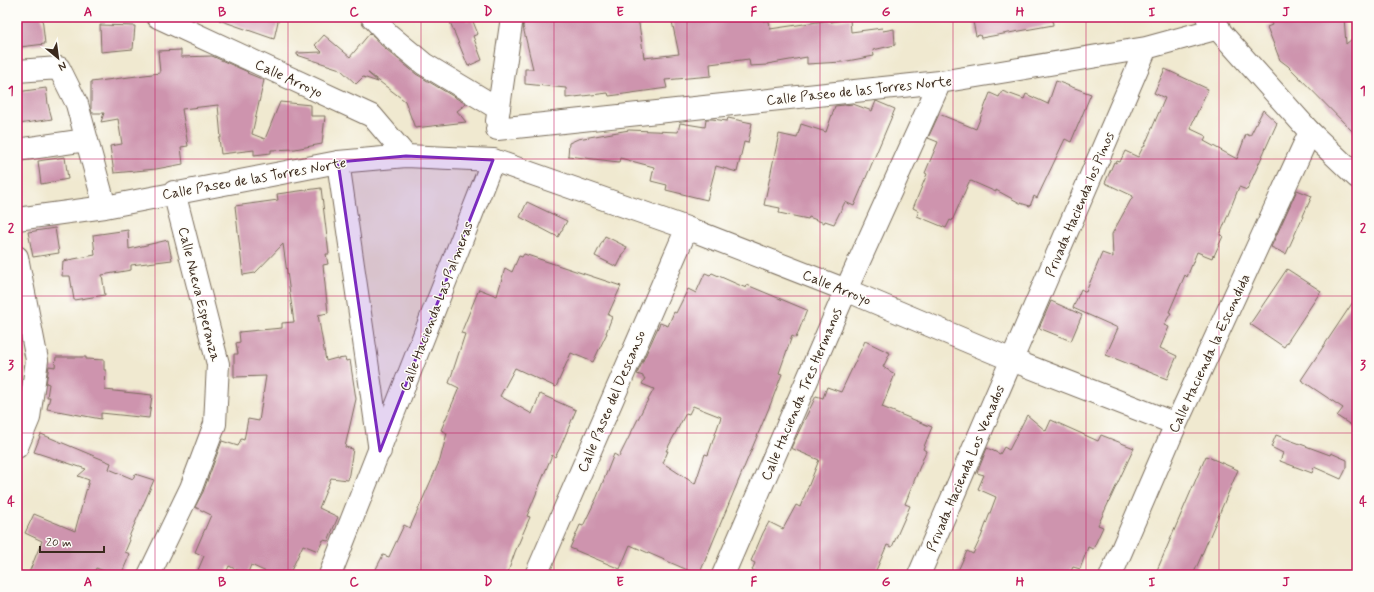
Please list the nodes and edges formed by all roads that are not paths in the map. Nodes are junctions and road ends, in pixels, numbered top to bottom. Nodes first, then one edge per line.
1 (158, 17) edge
2 (372, 17) edge
3 (512, 17) edge
4 (1213, 23) edge
5 (1146, 48) junction
6 (17, 71) edge
7 (940, 82) junction
8 (498, 119) junction
9 (1310, 132) junction
10 (86, 140) junction
11 (17, 150) edge
12 (406, 156) junction
13 (493, 160) junction
14 (338, 162) junction
15 (1357, 177) edge
16 (174, 192) junction
17 (105, 207) junction
18 (17, 220) edge
19 (687, 228) junction
20 (17, 257) edge
21 (846, 290) junction
22 (1012, 360) junction
23 (1176, 424) junction
24 (17, 447) edge
25 (380, 451) junction
26 (149, 575) edge
27 (330, 575) edge
28 (536, 575) edge
29 (723, 575) edge
30 (919, 575) edge
31 (1111, 575) edge

1 - 12 street, Calle Arroyo
2 - 8 street
3 - 8 street, Calle Hacienda Las Palmeras
4 - 5 street, Calle Paseo de las Torres Norte
4 - 9 street
5 - 7 street, Calle Paseo de las Torres Norte
5 - 22 street, Privada Hacienda los Pinos
6 - 10 street
7 - 8 street, Calle Paseo de las Torres Norte
7 - 21 street, Calle Hacienda Tres Hermanos
8 - 13 street, Calle Hacienda Las Palmeras
9 - 15 street
9 - 23 street, Calle Hacienda la Escondida
10 - 11 street
10 - 17 street
12 - 13 street, Calle Paseo de las Torres Norte
12 - 14 street, Calle Paseo de las Torres Norte
13 - 19 street, Calle Arroyo
13 - 25 street, Calle Hacienda Las Palmeras
14 - 16 street, Calle Paseo de las Torres Norte
14 - 25 street
16 - 17 street, Calle Paseo de las Torres Norte
16 - 26 street, Calle Nueva Esperanza
17 - 18 street, Calle Paseo de las Torres Norte
19 - 21 street, Calle Arroyo
19 - 28 street, Calle Paseo del Descanso
20 - 24 street
21 - 22 street, Calle Arroyo
21 - 29 street, Calle Hacienda Tres Hermanos
22 - 23 street, Calle Arroyo
22 - 30 street, Privada Hacienda Los Venados
23 - 31 street, Calle Hacienda la Escondida
25 - 27 street, Calle Hacienda Las Palmeras

